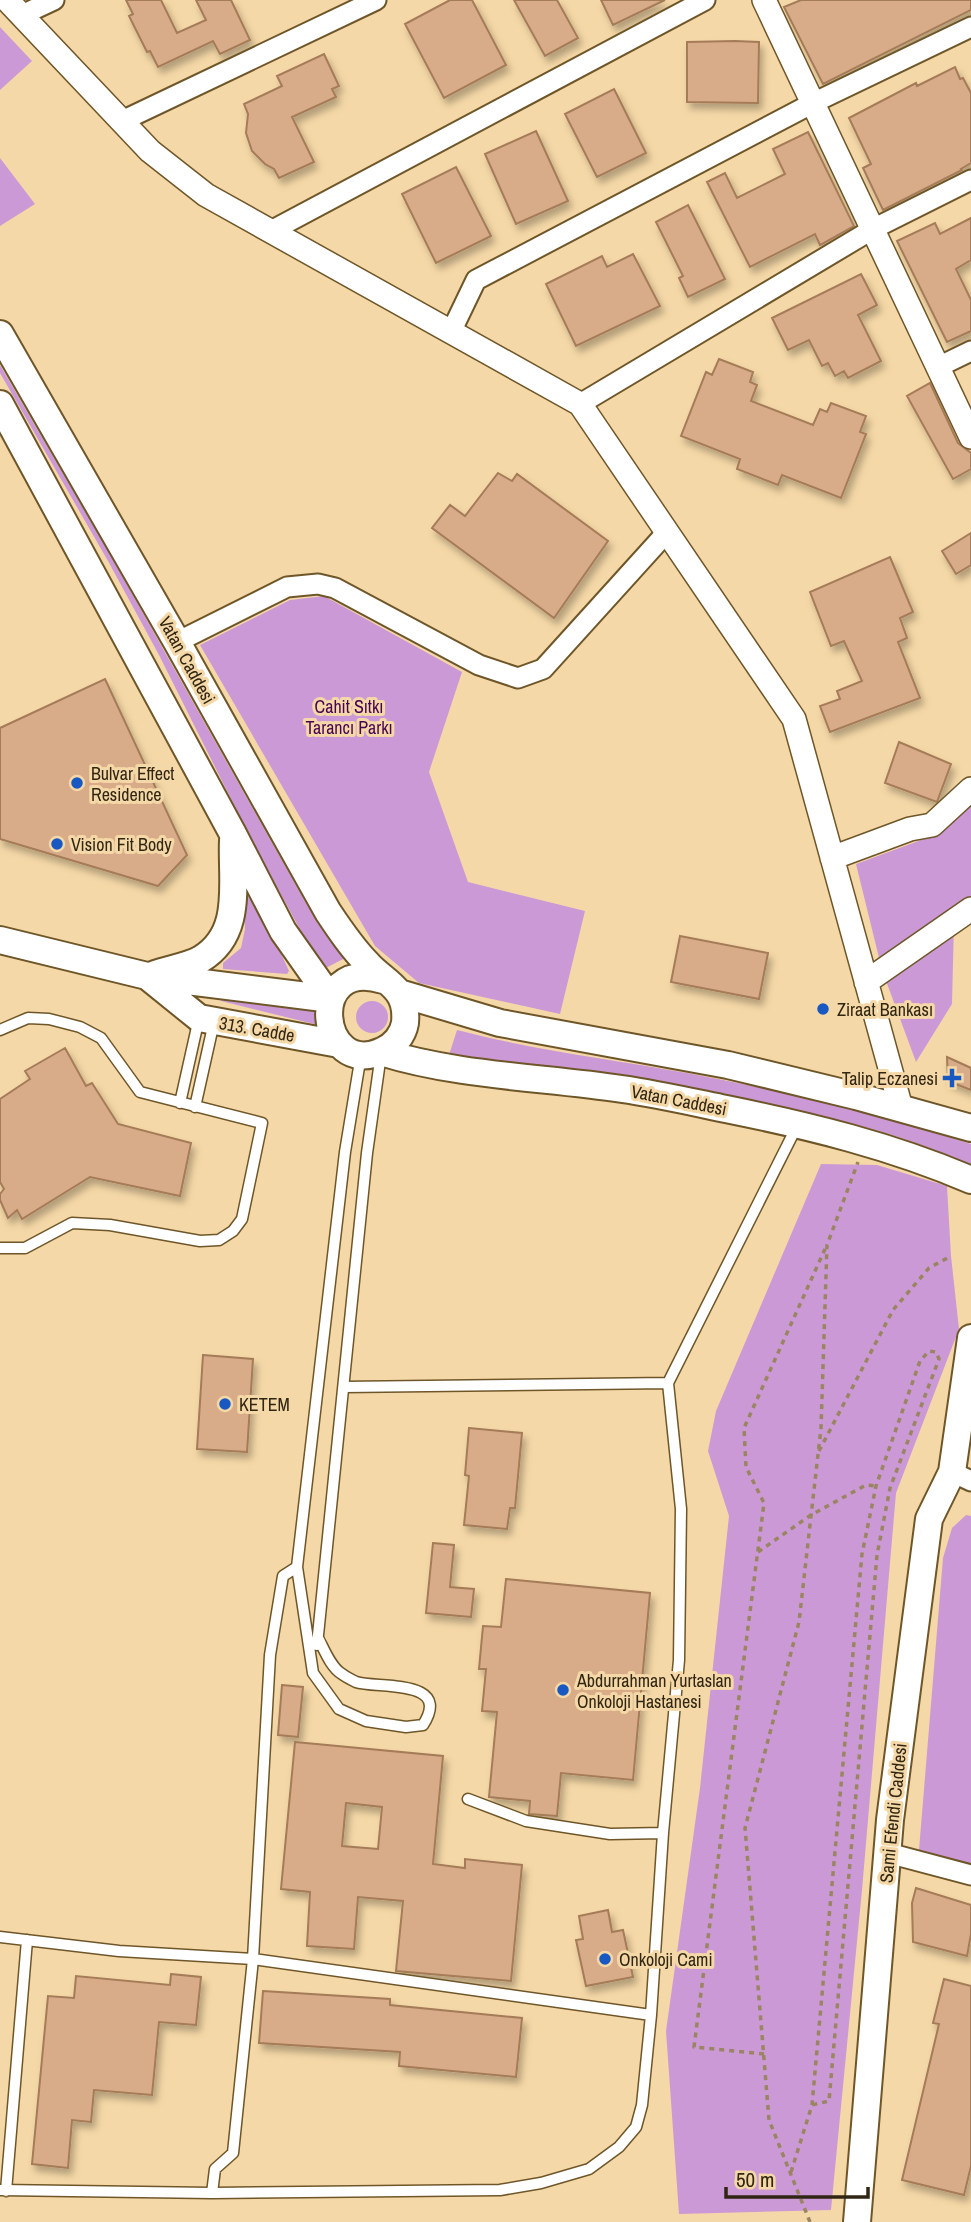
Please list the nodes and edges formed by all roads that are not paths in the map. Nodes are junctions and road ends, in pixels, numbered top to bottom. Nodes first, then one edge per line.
1 (53, 0) edge
2 (376, 0) edge
3 (705, 0) edge
4 (764, 0) edge
5 (14, 8) edge
6 (971, 27) edge
7 (813, 103) junction
8 (122, 121) junction
9 (971, 180) edge
10 (873, 229) junction
11 (271, 231) junction
12 (451, 332) junction
13 (0, 334) edge
14 (971, 351) edge
15 (938, 367) junction
16 (0, 404) edge
17 (580, 404) junction
18 (971, 437) edge
19 (667, 532) junction
20 (177, 642) junction
21 (971, 789) edge
22 (233, 834) junction
23 (832, 858) junction
24 (971, 909) edge
25 (0, 940) edge
26 (147, 976) junction
27 (866, 982) junction
28 (391, 986) junction
29 (331, 999) junction
30 (207, 1019) junction
31 (0, 1030) edge
32 (360, 1050) junction
33 (180, 1103) junction
34 (195, 1107) junction
35 (901, 1108) junction
36 (798, 1124) junction
37 (971, 1128) edge
38 (971, 1180) edge
39 (0, 1248) edge
40 (971, 1338) edge
41 (668, 1383) junction
42 (344, 1387) junction
43 (967, 1402) edge
44 (962, 1476) edge
45 (297, 1567) junction
46 (318, 1638) junction
47 (313, 1673) junction
48 (468, 1799) dead end
49 (663, 1833) junction
50 (888, 1853) junction
51 (971, 1875) edge
52 (0, 1937) edge
53 (27, 1941) junction
54 (253, 1959) junction
55 (651, 2015) junction
56 (3, 2191) edge
57 (212, 2193) junction
58 (857, 2222) edge

1 - 5 street
2 - 8 street
3 - 11 street
4 - 7 street
5 - 8 street
6 - 7 street
7 - 10 street
7 - 12 street
8 - 11 street
9 - 10 street
10 - 15 street
10 - 17 street
11 - 12 street
12 - 17 street
13 - 20 main road, Vatan Caddesi
14 - 15 street
15 - 18 street
16 - 22 main road
17 - 19 street
19 - 20 street
19 - 23 street
20 - 28 main road, Vatan Caddesi
21 - 23 street
22 - 26 main road
22 - 29 main road
23 - 27 street
24 - 27 street
25 - 26 main road, 313. Cadde
26 - 29 main road, 313. Cadde
26 - 30 main road, 313. Cadde
27 - 35 street
28 - 29 main road, Vatan Caddesi
28 - 32 main road
28 - 35 main road, Vatan Caddesi
29 - 32 main road
30 - 32 main road, 313. Cadde
30 - 33 lane
30 - 34 lane
31 - 33 lane
32 - 36 main road, Vatan Caddesi
32 - 42 lane
32 - 45 lane
33 - 34 lane
34 - 39 lane
35 - 37 main road, Vatan Caddesi
36 - 38 main road, Vatan Caddesi
36 - 41 lane
40 - 43 main road, Sami Efendi Caddesi
41 - 42 lane
41 - 49 lane
42 - 46 lane
43 - 44 main road, Sami Efendi Caddesi
44 - 50 main road, Sami Efendi Caddesi
45 - 47 lane
45 - 54 lane
46 - 47 lane
46 - 47 lane
48 - 49 lane
49 - 55 lane
50 - 51 street
50 - 58 main road, Sami Efendi Caddesi
52 - 53 lane
53 - 54 lane
53 - 56 lane
54 - 55 lane
54 - 57 lane
55 - 57 lane
56 - 57 lane

